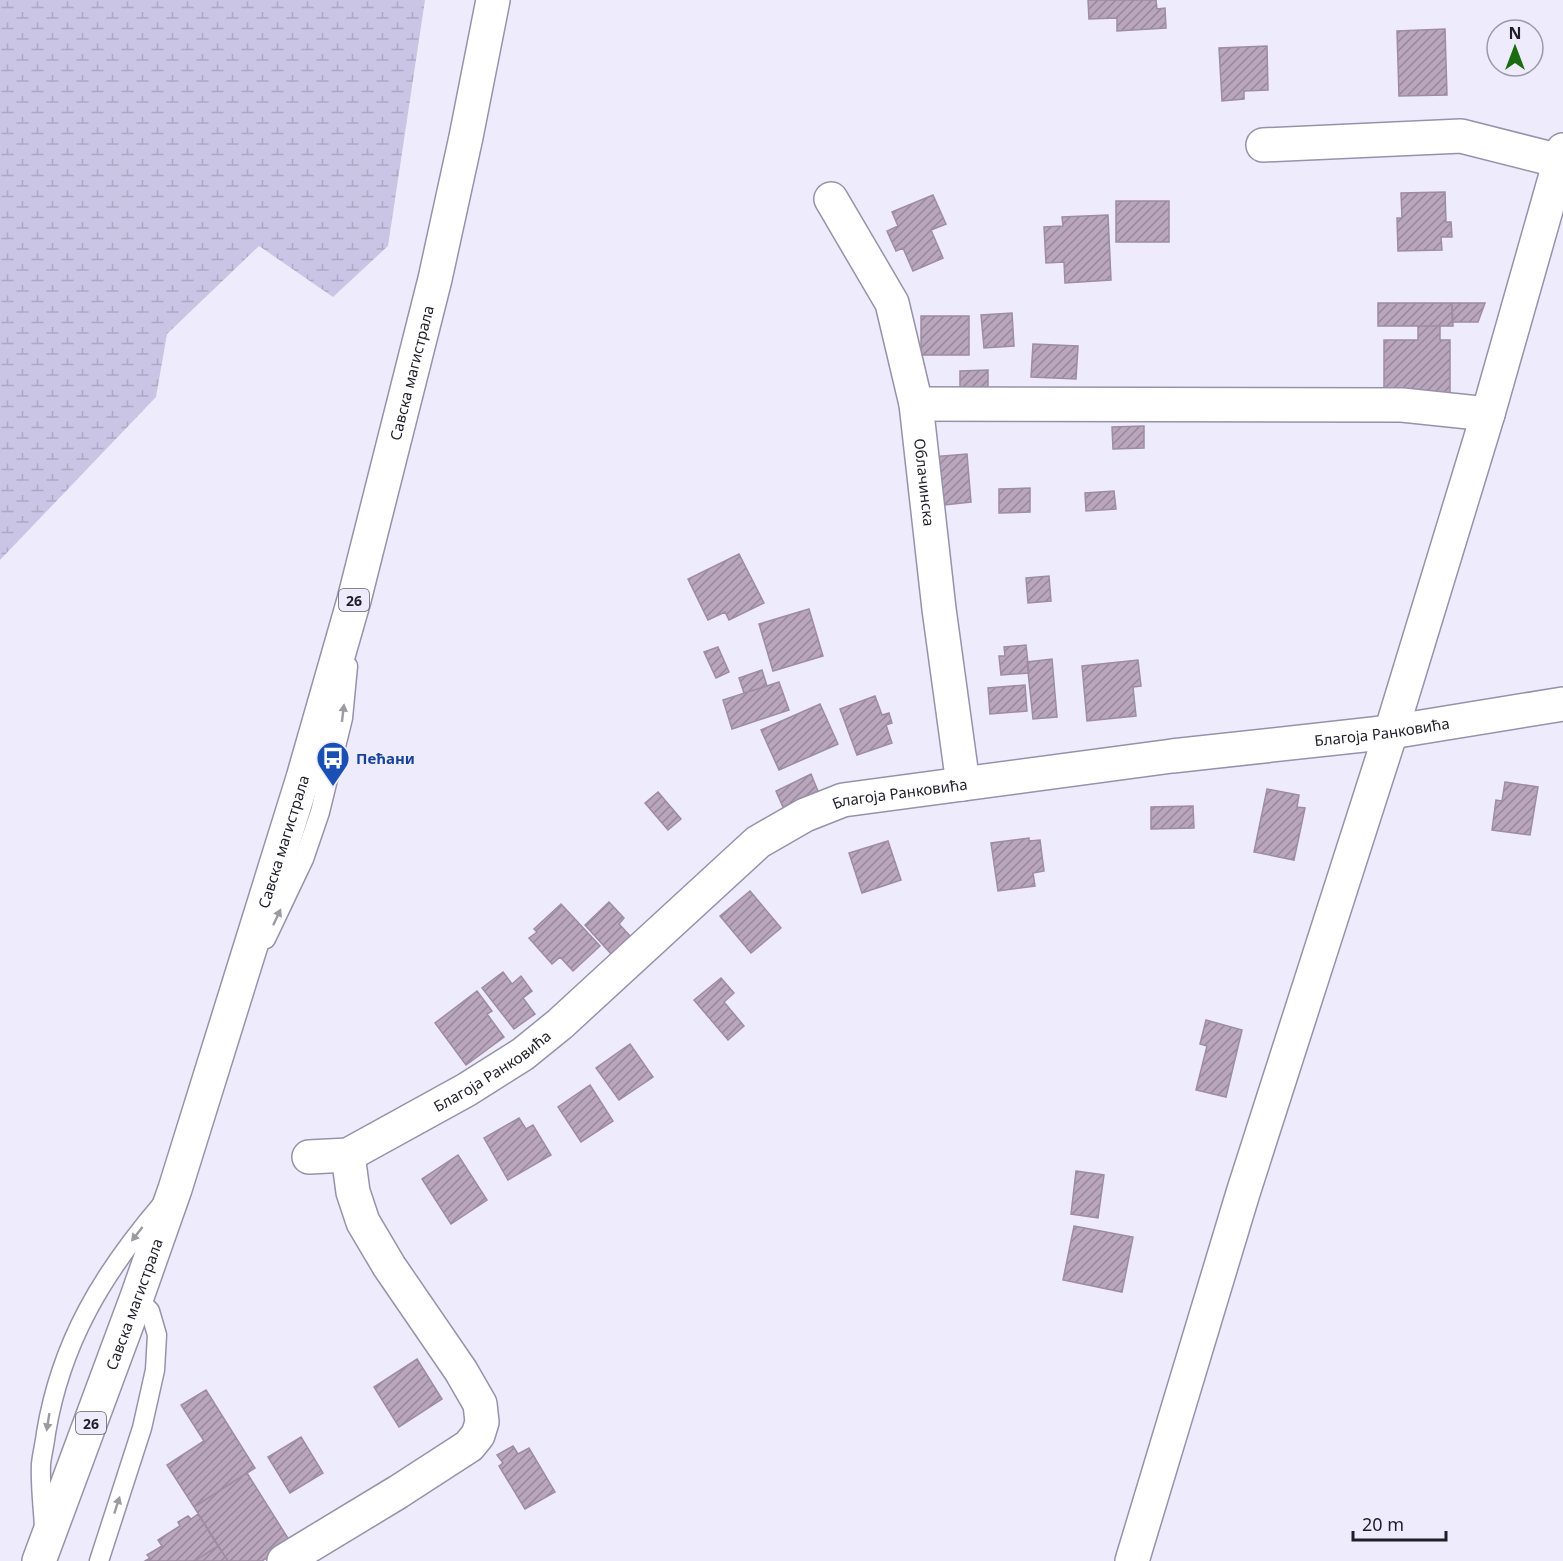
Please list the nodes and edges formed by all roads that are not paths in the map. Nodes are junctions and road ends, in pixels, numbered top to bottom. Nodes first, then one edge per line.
1 (493, 0) edge
2 (1263, 145) dead end
3 (1561, 155) edge
4 (831, 199) dead end
5 (916, 404) junction
6 (1488, 414) junction
7 (1563, 704) edge
8 (1391, 732) junction
9 (963, 784) junction
10 (348, 1155) junction
11 (309, 1157) dead end
12 (175, 1189) junction
13 (137, 1297) junction
14 (42, 1555) edge
15 (99, 1561) edge
16 (284, 1561) edge
17 (1132, 1561) edge

1 - 12 street, Савска магистрала / 26
2 - 3 street
3 - 6 street
4 - 5 street, Облачинска
5 - 6 street
5 - 9 street, Облачинска
6 - 8 street
7 - 8 street, Благоја Ранковића
8 - 9 street, Благоја Ранковића
8 - 17 street
9 - 10 street, Благоја Ранковића
10 - 11 street, Благоја Ранковића
10 - 16 street
12 - 13 street, Савска магистрала / 26
12 -> 14 lane
13 - 14 street, Савска магистрала / 26
15 -> 13 lane

